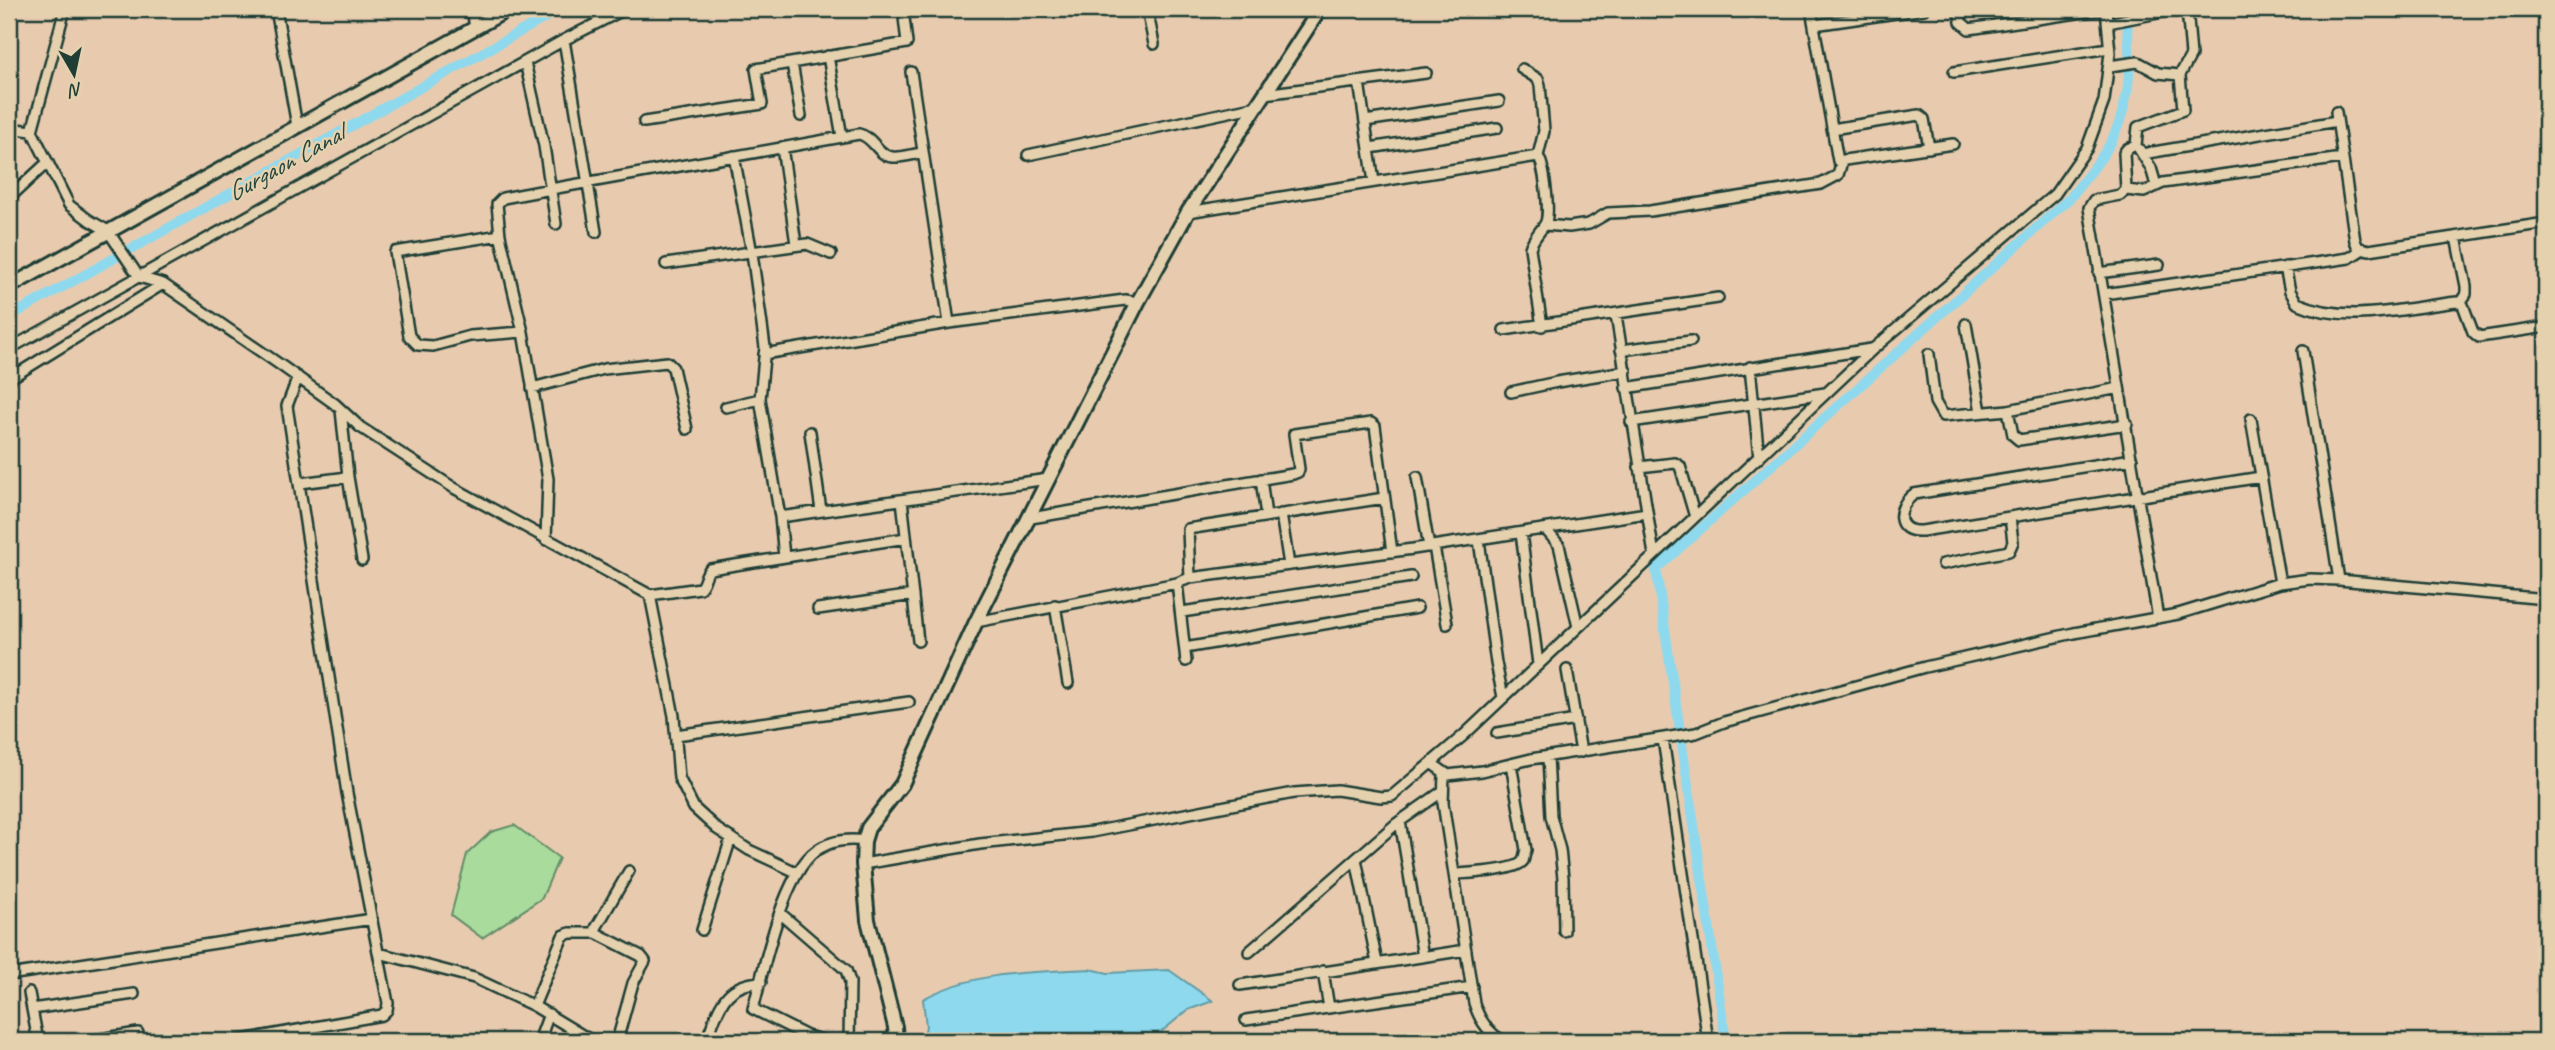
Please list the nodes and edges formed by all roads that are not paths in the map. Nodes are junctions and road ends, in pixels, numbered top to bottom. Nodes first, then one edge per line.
1 (65, 9) edge
2 (276, 9) edge
3 (472, 9) edge
4 (509, 9) edge
5 (625, 9) edge
6 (903, 9) edge
7 (1147, 9) edge
8 (1320, 9) edge
9 (1811, 9) edge
10 (1924, 9) edge
11 (1959, 9) edge
12 (2106, 9) edge
13 (2178, 9) edge
14 (2183, 9) edge
15 (2108, 23) junction
16 (1814, 25) junction
17 (475, 27) junction
18 (564, 40) junction
19 (1154, 44) dead end
20 (2109, 47) junction
21 (828, 57) junction
22 (525, 62) junction
23 (792, 63) junction
24 (2109, 66) junction
25 (1522, 69) dead end
26 (911, 72) dead end
27 (1954, 72) dead end
28 (1426, 73) dead end
29 (2180, 75) junction
30 (1359, 82) junction
31 (1262, 100) junction
32 (1499, 101) dead end
33 (801, 116) dead end
34 (1365, 121) junction
35 (644, 122) dead end
36 (297, 126) junction
37 (9, 128) edge
38 (1497, 128) dead end
39 (1832, 129) junction
40 (32, 131) junction
41 (842, 137) junction
42 (1954, 144) dead end
43 (2136, 145) junction
44 (782, 147) junction
45 (1370, 148) junction
46 (1929, 148) junction
47 (922, 153) junction
48 (2143, 154) junction
49 (1028, 155) dead end
50 (734, 156) junction
51 (1538, 156) junction
52 (2343, 158) junction
53 (48, 162) junction
54 (1842, 162) junction
55 (1374, 182) junction
56 (587, 183) junction
57 (2156, 185) junction
58 (551, 189) junction
59 (2126, 190) junction
60 (9, 198) edge
61 (1188, 212) junction
62 (2546, 223) edge
63 (556, 224) dead end
64 (1545, 225) junction
65 (108, 231) junction
66 (596, 232) dead end
67 (500, 235) junction
68 (2456, 237) junction
69 (796, 244) junction
70 (2363, 249) junction
71 (752, 253) junction
72 (831, 254) dead end
73 (666, 264) dead end
74 (2159, 265) dead end
75 (2286, 267) junction
76 (2099, 272) junction
77 (139, 277) junction
78 (163, 284) junction
79 (9, 287) edge
80 (2104, 294) junction
81 (1718, 298) dead end
82 (1138, 302) junction
83 (2460, 303) junction
84 (1616, 314) junction
85 (949, 323) junction
86 (1966, 324) dead end
87 (1542, 326) junction
88 (2546, 327) edge
89 (1504, 330) dead end
90 (523, 332) junction
91 (1691, 341) dead end
92 (9, 349) edge
93 (1873, 349) junction
94 (1621, 350) junction
95 (2303, 351) dead end
96 (764, 354) junction
97 (1929, 354) dead end
98 (1750, 367) junction
99 (1626, 371) junction
100 (298, 377) junction
101 (9, 379) edge
102 (532, 388) junction
103 (1626, 388) junction
104 (2119, 388) junction
105 (1511, 392) dead end
106 (1825, 393) junction
107 (760, 399) junction
108 (1754, 403) junction
109 (726, 407) dead end
110 (341, 410) junction
111 (2008, 410) junction
112 (1981, 412) junction
113 (2251, 419) dead end
114 (1631, 422) junction
115 (2127, 424) junction
116 (687, 429) dead end
117 (810, 432) dead end
118 (1759, 458) junction
119 (2132, 459) junction
120 (1639, 467) junction
121 (348, 477) junction
122 (1417, 477) dead end
123 (2261, 477) junction
124 (1261, 479) junction
125 (1048, 480) junction
126 (300, 483) junction
127 (2139, 497) junction
128 (1384, 498) junction
129 (902, 500) junction
130 (821, 511) junction
131 (1647, 513) junction
132 (1281, 514) junction
133 (1266, 516) junction
134 (780, 517) junction
135 (1695, 517) junction
136 (2010, 517) junction
137 (1031, 518) junction
138 (1546, 530) junction
139 (1521, 533) junction
140 (906, 538) junction
141 (546, 540) junction
142 (1479, 540) junction
143 (1431, 547) junction
144 (1392, 552) junction
145 (1654, 555) junction
146 (784, 557) junction
147 (362, 560) dead end
148 (1943, 564) dead end
149 (1289, 565) junction
150 (1411, 577) dead end
151 (1190, 578) junction
152 (2339, 580) junction
153 (1177, 583) junction
154 (2280, 583) junction
155 (650, 595) junction
156 (913, 595) junction
157 (2546, 599) edge
158 (1055, 605) junction
159 (1417, 608) dead end
160 (818, 609) dead end
161 (1182, 612) junction
162 (2158, 618) junction
163 (976, 622) junction
164 (1447, 624) dead end
165 (1578, 627) junction
166 (918, 641) dead end
167 (1185, 648) junction
168 (1186, 661) dead end
169 (1538, 664) junction
170 (1567, 670) dead end
171 (1068, 683) dead end
172 (1503, 697) junction
173 (909, 702) dead end
174 (1576, 720) junction
175 (1497, 733) dead end
176 (676, 735) junction
177 (1666, 738) junction
178 (1581, 752) junction
179 (1548, 757) junction
180 (1510, 764) junction
181 (1438, 769) junction
182 (1443, 791) junction
183 (1400, 821) junction
184 (731, 838) junction
185 (864, 841) junction
186 (1356, 859) junction
187 (863, 864) junction
188 (629, 871) dead end
189 (796, 872) junction
190 (1456, 874) junction
191 (780, 913) junction
192 (372, 919) junction
193 (702, 930) dead end
194 (1564, 931) dead end
195 (596, 933) junction
196 (1466, 950) junction
197 (1249, 952) dead end
198 (379, 953) junction
199 (1423, 957) junction
200 (1377, 963) junction
201 (1323, 971) junction
202 (9, 975) edge
203 (761, 982) junction
204 (1240, 985) dead end
205 (1472, 987) junction
206 (29, 993) dead end
207 (134, 994) dead end
208 (534, 1006) junction
209 (1329, 1008) junction
210 (32, 1009) junction
211 (549, 1014) junction
212 (1246, 1020) dead end
213 (138, 1033) dead end
214 (287, 1037) edge
215 (38, 1041) edge
216 (86, 1041) edge
217 (236, 1041) edge
218 (539, 1041) edge
219 (592, 1041) edge
220 (617, 1041) edge
221 (706, 1041) edge
222 (827, 1041) edge
223 (849, 1041) edge
224 (896, 1041) edge
225 (1503, 1041) edge
226 (1708, 1041) edge

1 - 40 street
2 - 36 street
3 - 17 street
4 - 17 street
5 - 18 street
6 - 21 street
7 - 19 street
8 - 31 street
9 - 16 street
10 - 16 street
11 - 12 street
12 - 15 street
13 - 15 street
14 - 29 street
15 - 20 street
16 - 39 street
17 - 36 street
18 - 22 street
18 - 56 street
20 - 24 street
20 - 27 street
21 - 23 street
21 - 41 street
22 - 58 street
22 - 77 street
23 - 33 street
23 - 35 street
24 - 29 street
24 - 93 street
25 - 51 street
26 - 47 street
28 - 30 street
29 - 43 street
30 - 31 street
30 - 34 street
31 - 49 street
31 - 61 street
32 - 34 street
34 - 45 street
36 - 65 street
37 - 40 street
38 - 45 street
39 - 46 street
39 - 54 street
40 - 53 street
41 - 44 street
41 - 47 street
42 - 46 street
43 - 48 street
43 - 59 street
44 - 50 street
44 - 69 street
45 - 55 street
46 - 54 street
47 - 85 street
48 - 52 street
48 - 57 street
50 - 56 street
50 - 71 street
51 - 55 street
51 - 64 street
52 - 57 street
52 - 70 street
53 - 60 street
53 - 65 street
54 - 64 street
55 - 61 street
56 - 58 street
56 - 66 street
57 - 59 street
58 - 63 street
58 - 67 street
59 - 76 street
61 - 82 street
62 - 68 street
64 - 87 street
65 - 77 street
65 - 79 street
67 - 90 street
67 - 90 street
68 - 70 street
68 - 83 street
69 - 71 street
69 - 72 street
70 - 75 street
71 - 73 street
71 - 96 street
74 - 76 street
75 - 80 street
75 - 83 street
76 - 80 street
77 - 78 street
77 - 92 street
78 - 100 street
78 - 101 street
80 - 104 street
81 - 84 street
82 - 85 street
82 - 125 street
83 - 88 street
84 - 87 street
84 - 94 street
85 - 96 street
86 - 112 street
87 - 89 street
90 - 102 street
91 - 94 street
93 - 98 street
93 - 106 street
94 - 99 street
95 - 152 street
96 - 107 street
97 - 112 street
98 - 103 street
98 - 108 street
99 - 103 street
99 - 105 street
100 - 110 street
100 - 126 street
102 - 116 street
102 - 141 street
103 - 114 street
104 - 111 street
104 - 115 street
106 - 108 street
106 - 118 street
107 - 109 street
107 - 134 street
108 - 114 street
108 - 118 street
110 - 121 street
110 - 141 street
111 - 112 street
111 - 115 street
113 - 123 street
114 - 120 street
115 - 119 street
117 - 130 street
118 - 135 street
119 - 127 street
119 - 136 street
120 - 131 street
120 - 135 street
121 - 126 street
121 - 147 street
122 - 143 street
123 - 127 street
123 - 154 street
124 - 128 street
124 - 133 street
124 - 137 street
125 - 129 street
125 - 137 street
126 - 192 street
127 - 136 street
127 - 162 street
128 - 132 street
128 - 144 street
129 - 130 street
129 - 140 street
130 - 134 street
131 - 138 street
131 - 145 street
132 - 133 street
132 - 149 street
133 - 151 street
134 - 146 street
135 - 145 street
136 - 148 street
137 - 163 street
138 - 139 street
138 - 165 street
139 - 142 street
139 - 169 street
140 - 146 street
140 - 156 street
141 - 155 street
142 - 143 street
142 - 172 street
143 - 144 street
143 - 164 street
144 - 149 street
145 - 165 street
146 - 155 street
149 - 151 street
150 - 161 street
151 - 153 street
152 - 154 street
152 - 157 street
153 - 158 street
153 - 161 street
154 - 162 street
155 - 176 street
156 - 160 street
156 - 166 street
158 - 163 street
158 - 171 street
159 - 167 street
161 - 167 street
162 - 177 street
163 - 185 street
165 - 169 street
167 - 168 street
169 - 172 street
170 - 174 street
172 - 181 street
173 - 176 street
174 - 175 street
174 - 178 street
176 - 184 street
177 - 178 street
177 - 226 street
178 - 179 street
179 - 180 street
179 - 194 street
180 - 181 street
180 - 190 street
181 - 182 street
181 - 187 street
182 - 183 street
182 - 190 street
183 - 186 street
183 - 199 street
184 - 189 street
184 - 193 street
185 - 187 street
185 - 189 street
186 - 197 street
186 - 200 street
187 - 224 street
188 - 195 street
189 - 191 street
190 - 196 street
191 - 203 street
191 - 223 street
192 - 198 street
192 - 202 street
195 - 208 street
195 - 220 street
196 - 199 street
196 - 205 street
198 - 208 street
198 - 214 street
199 - 200 street
200 - 201 street
201 - 204 street
201 - 209 street
203 - 221 street
203 - 222 street
205 - 209 street
205 - 225 street
206 - 210 street
207 - 210 street
208 - 211 street
209 - 212 street
210 - 215 street
211 - 218 street
211 - 219 street
213 - 216 street
214 - 217 street

